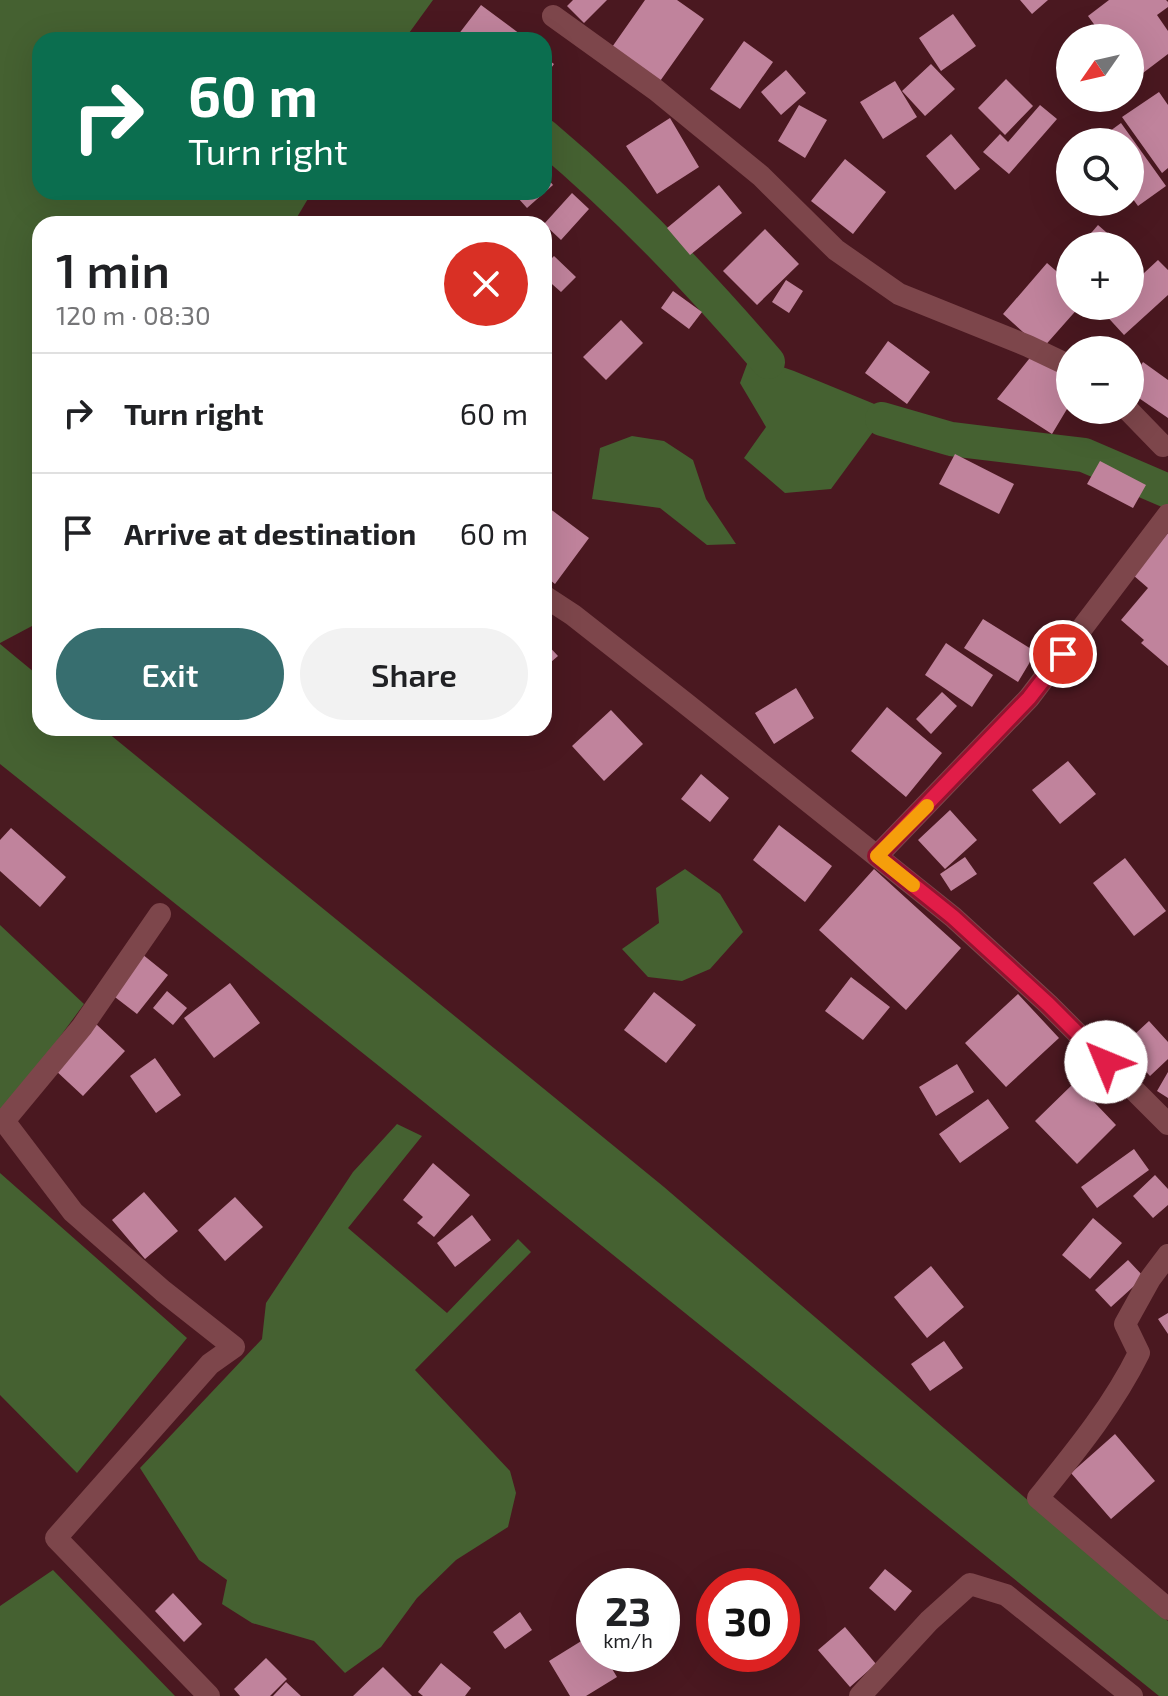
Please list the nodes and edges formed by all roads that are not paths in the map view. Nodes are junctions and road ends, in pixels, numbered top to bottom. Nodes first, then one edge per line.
1 (553, 16) dead end
2 (1056, 359) edge
3 (1143, 424) edge
4 (1166, 445) edge
5 (1168, 515) edge
6 (552, 601) edge
7 (877, 856) junction
8 (160, 914) dead end
9 (1168, 1124) edge
10 (1168, 1255) edge
11 (1168, 1609) edge
12 (209, 1696) edge
13 (860, 1696) edge
14 (1132, 1696) edge

1 - 2 street
3 - 4 street
5 - 7 street
6 - 7 street
7 - 9 street
8 - 12 street
10 - 11 street
13 - 14 street

